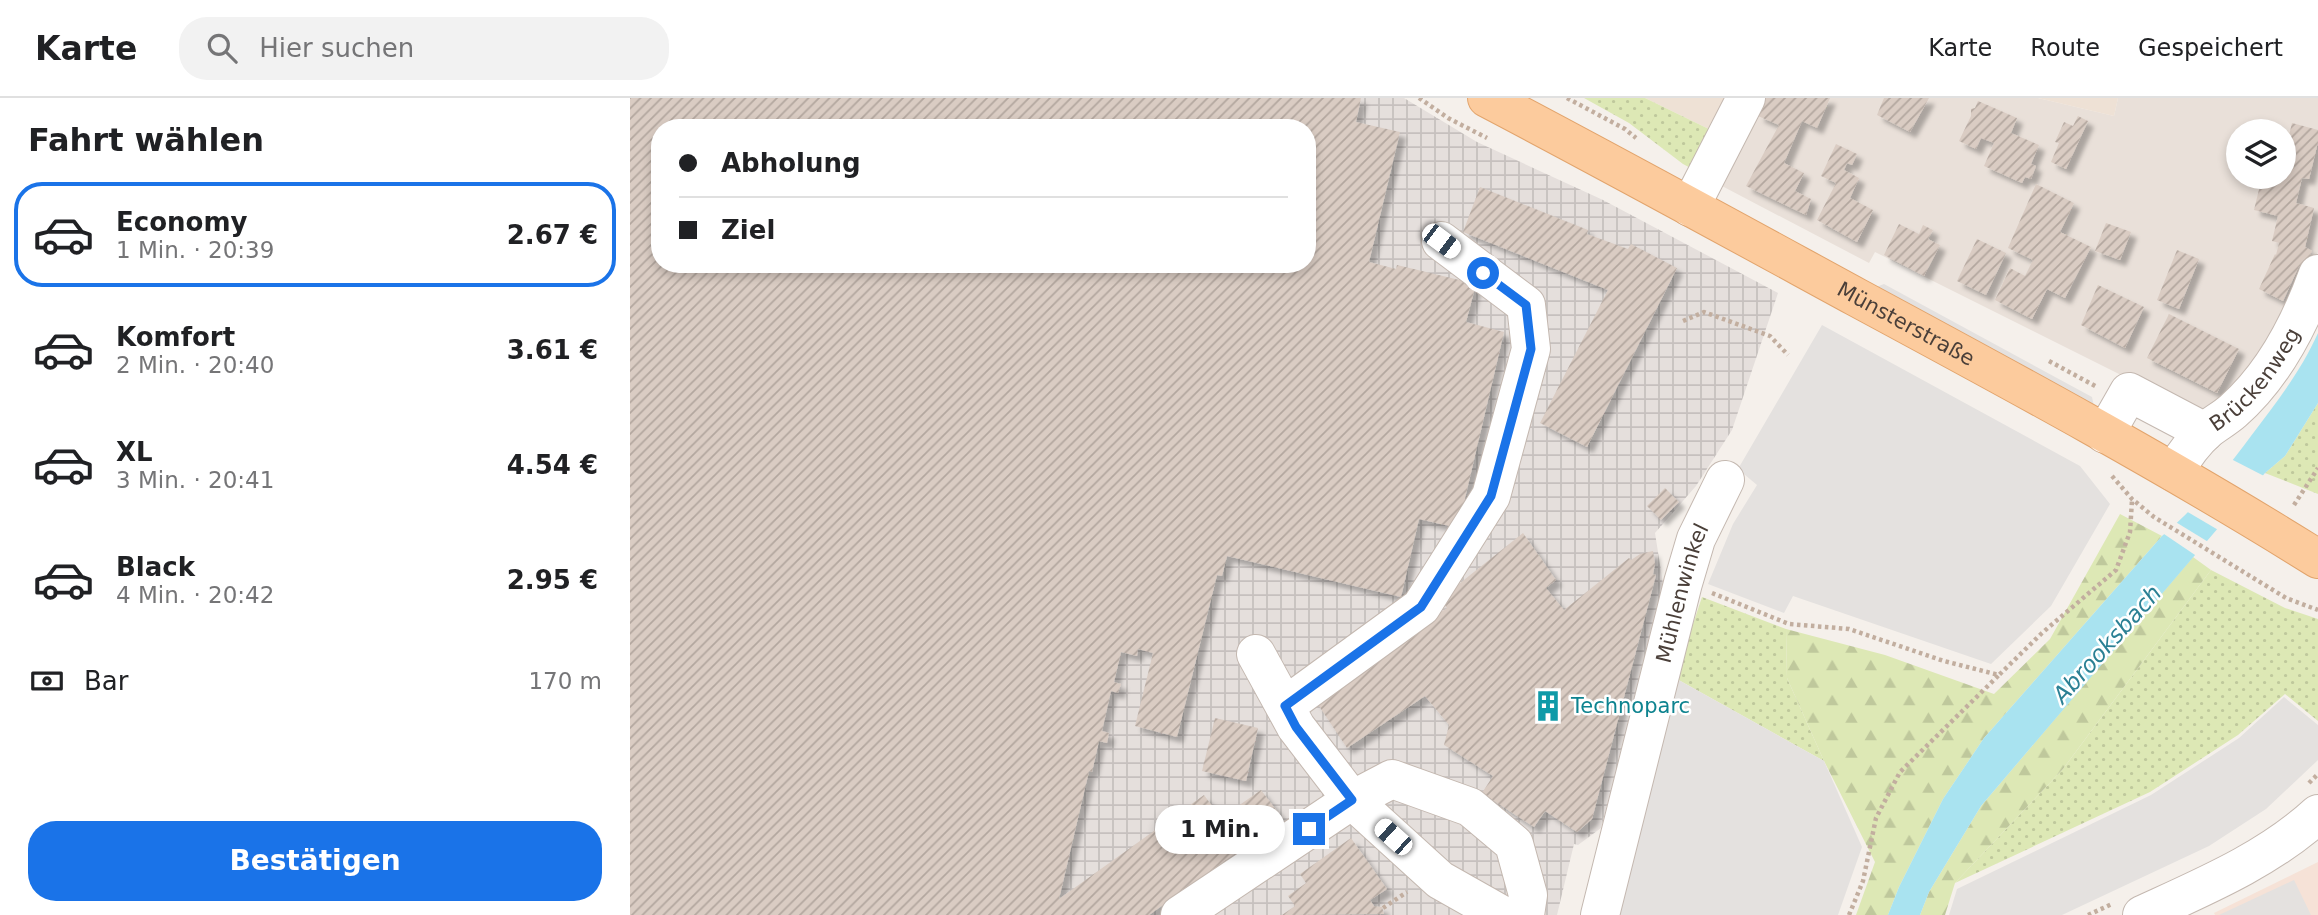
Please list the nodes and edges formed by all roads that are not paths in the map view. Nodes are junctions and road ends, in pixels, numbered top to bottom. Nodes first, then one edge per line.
1 (1487, 98) edge
2 (1746, 98) edge
3 (1690, 207) junction
4 (1441, 241) dead end
5 (2318, 274) edge
6 (2205, 432) junction
7 (2105, 434) junction
8 (2182, 477) junction
9 (1725, 480) dead end
10 (2318, 559) edge
11 (1256, 654) dead end
12 (1285, 706) junction
13 (1352, 800) junction
14 (2318, 814) edge
15 (1180, 915) edge
16 (1502, 915) edge
17 (1525, 915) edge
18 (1600, 915) edge
19 (2142, 915) edge

1 - 3 main road, Münsterstraße
2 - 3 street
3 - 7 main road, Münsterstraße
4 - 12 street
5 - 6 street, Brückenweg
6 - 7 street
6 - 8 street, Brückenweg
7 - 8 main road, Münsterstraße
8 - 10 main road, Münsterstraße
9 - 18 street, Mühlenwinkel
11 - 12 street
12 - 13 street
13 - 15 street
13 - 16 street
13 - 17 street
14 - 19 street

